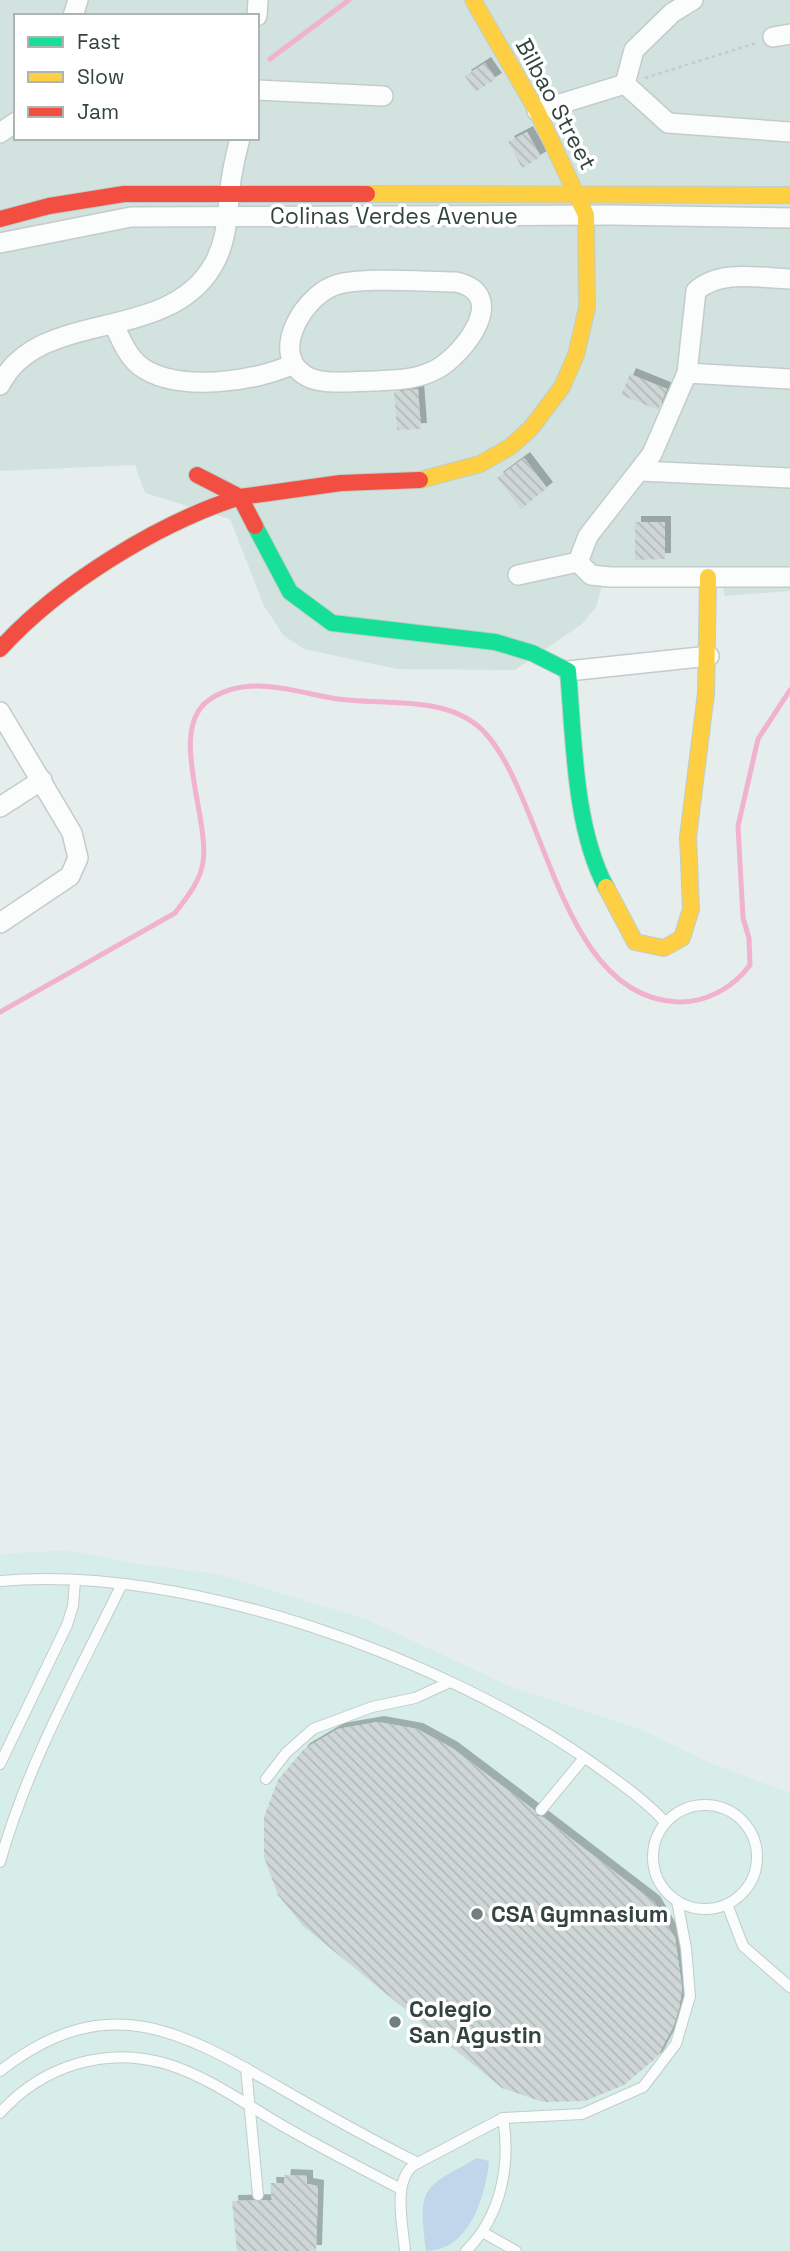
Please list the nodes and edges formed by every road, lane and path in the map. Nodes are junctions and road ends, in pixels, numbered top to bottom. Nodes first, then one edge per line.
1 (473, 0) edge
2 (693, 0) edge
3 (781, 35) edge
4 (625, 84) junction
5 (259, 90) edge
6 (383, 96) dead end
7 (537, 111) junction
8 (790, 132) edge
9 (240, 140) edge
10 (229, 192) junction
11 (577, 193) junction
12 (790, 195) edge
13 (586, 215) junction
14 (230, 216) junction
15 (790, 218) edge
16 (0, 219) edge
17 (0, 243) edge
18 (790, 279) edge
19 (114, 324) junction
20 (293, 364) junction
21 (687, 373) junction
22 (790, 379) edge
23 (0, 385) edge
24 (640, 471) junction
25 (197, 475) dead end
26 (790, 478) edge
27 (240, 497) junction
28 (578, 562) junction
29 (518, 575) dead end
30 (708, 577) junction
31 (790, 577) edge
32 (0, 649) edge
33 (709, 656) junction
34 (568, 671) junction
35 (0, 712) edge
36 (42, 780) junction
37 (0, 807) edge
38 (0, 923) edge
39 (0, 1581) edge
40 (75, 1581) junction
41 (122, 1584) junction
42 (450, 1682) junction
43 (584, 1758) junction
44 (0, 1764) edge
45 (265, 1779) dead end
46 (541, 1810) dead end
47 (665, 1822) junction
48 (0, 1862) edge
49 (677, 1901) junction
50 (727, 1904) junction
51 (790, 1987) edge
52 (246, 2068) junction
53 (0, 2071) edge
54 (250, 2107) junction
55 (0, 2113) edge
56 (503, 2118) junction
57 (418, 2163) junction
58 (401, 2189) junction
59 (258, 2195) dead end
60 (484, 2233) junction
61 (405, 2251) edge
62 (466, 2251) edge
63 (516, 2251) edge

1 - 7 street, Bilbao Street
2 - 4 street
3 - 4 path
4 - 7 street
4 - 8 street
5 - 6 street
7 - 11 street, Bilbao Street
9 - 10 street
10 - 11 street, Colinas Verdes Avenue
10 - 14 street
10 - 16 street, Colinas Verdes Avenue
11 - 12 street, Colinas Verdes Avenue
11 - 13 street, Bilbao Street
13 - 14 street, Colinas Verdes Avenue
13 - 15 street, Colinas Verdes Avenue
13 - 27 street
14 - 17 street, Colinas Verdes Avenue
14 - 19 street
18 - 21 street
19 - 20 street
19 - 23 street
20 - 20 street
21 - 22 street
21 - 24 street
24 - 26 street
24 - 28 street
25 - 27 street
27 - 32 street
27 - 34 street
28 - 29 street
28 - 30 street
30 - 31 street
30 - 33 street
33 - 34 street
33 - 34 street
35 - 36 street
36 - 37 street
36 - 38 street
39 - 40 lane
40 - 41 lane
40 - 44 lane
41 - 42 lane
41 - 48 lane
42 - 43 lane
42 - 45 lane
43 - 46 lane
43 - 47 lane
47 - 49 lane
47 - 50 lane
49 - 50 lane
49 - 56 lane
50 - 51 lane
52 - 53 lane
52 - 54 lane
52 - 57 lane
54 - 55 lane
54 - 58 lane
54 - 59 lane
56 - 57 lane
56 - 60 lane
57 - 58 lane
58 - 61 lane
60 - 62 lane
60 - 63 lane

